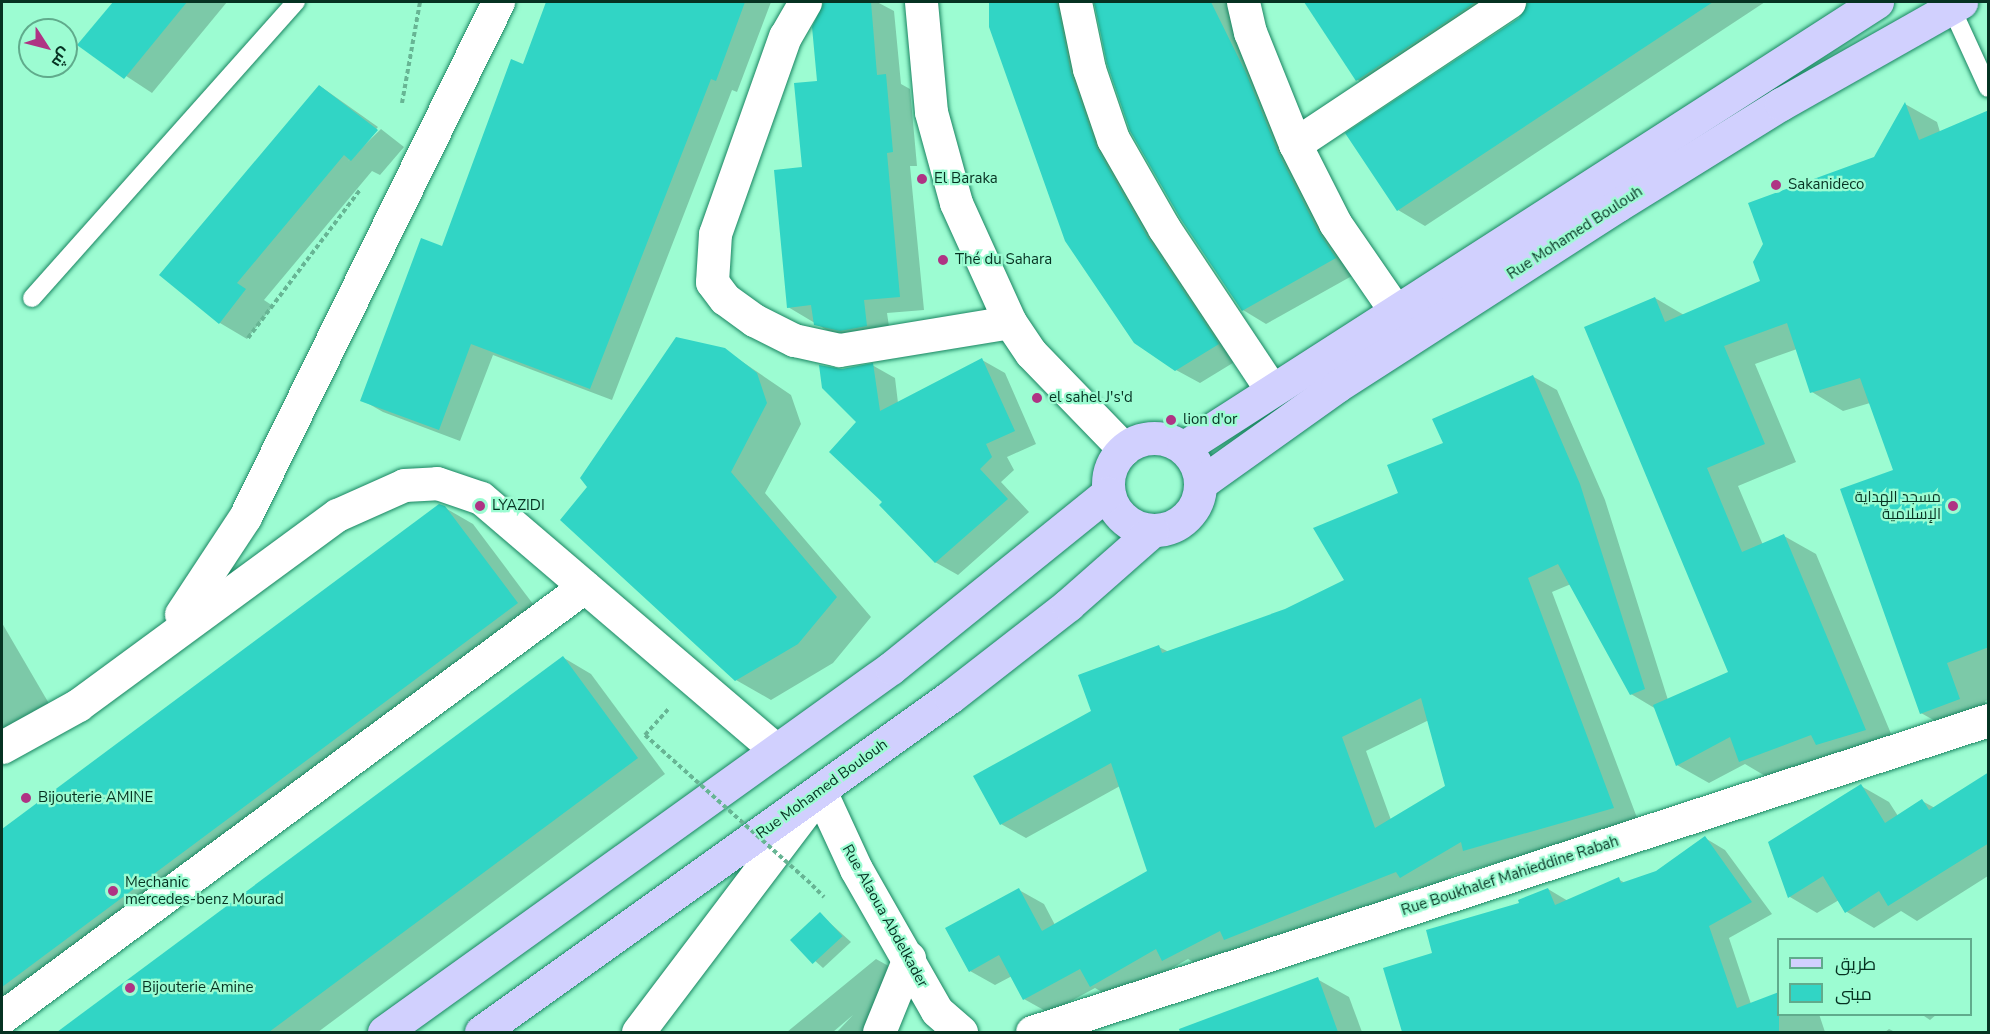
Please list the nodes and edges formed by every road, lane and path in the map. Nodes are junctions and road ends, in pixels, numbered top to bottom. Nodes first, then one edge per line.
1 (296, 2) edge
2 (420, 2) edge
3 (498, 2) edge
4 (805, 2) edge
5 (921, 2) edge
6 (1075, 2) edge
7 (1244, 2) edge
8 (1509, 2) edge
9 (1878, 2) edge
10 (1956, 4) edge
11 (1989, 88) edge
12 (401, 109) dead end
13 (1295, 144) junction
14 (366, 181) dead end
15 (32, 298) dead end
16 (1394, 309) junction
17 (1010, 322) junction
18 (248, 338) dead end
19 (1271, 389) junction
20 (1183, 448) junction
21 (1124, 449) junction
22 (1201, 483) junction
23 (1108, 493) junction
24 (1152, 531) junction
25 (584, 587) junction
26 (147, 650) junction
27 (676, 701) dead end
28 (1989, 720) edge
29 (2, 747) edge
30 (776, 750) junction
31 (820, 791) junction
32 (812, 885) dead end
33 (909, 958) junction
34 (2, 1017) edge
35 (384, 1032) edge
36 (481, 1032) edge
37 (638, 1032) edge
38 (879, 1032) edge
39 (961, 1032) edge
40 (1032, 1032) edge

1 - 15 lane
2 - 12 path
3 - 26 street
4 - 17 street
5 - 17 street
6 - 19 street
7 - 13 street
8 - 13 street
9 - 16 main road
10 - 11 lane
10 - 22 main road, Rue Mohamed Boulouh
13 - 16 street
14 - 18 path
16 - 19 main road
17 - 21 street
19 - 20 main road
20 - 21 main road
20 - 22 main road
21 - 23 main road
22 - 24 main road
23 - 24 main road
23 - 30 main road
24 - 31 main road, Rue Mohamed Boulouh
25 - 26 street
25 - 30 street
25 - 34 street
26 - 29 street
27 - 32 path, bridge
28 - 40 street, Rue Boukhalef Mahieddine Rabah
30 - 35 main road
31 - 33 street, Rue Alaoua Abdelkader
31 - 36 main road, Rue Mohamed Boulouh
31 - 37 street
33 - 38 street
33 - 39 street, Rue Alaoua Abdelkader

